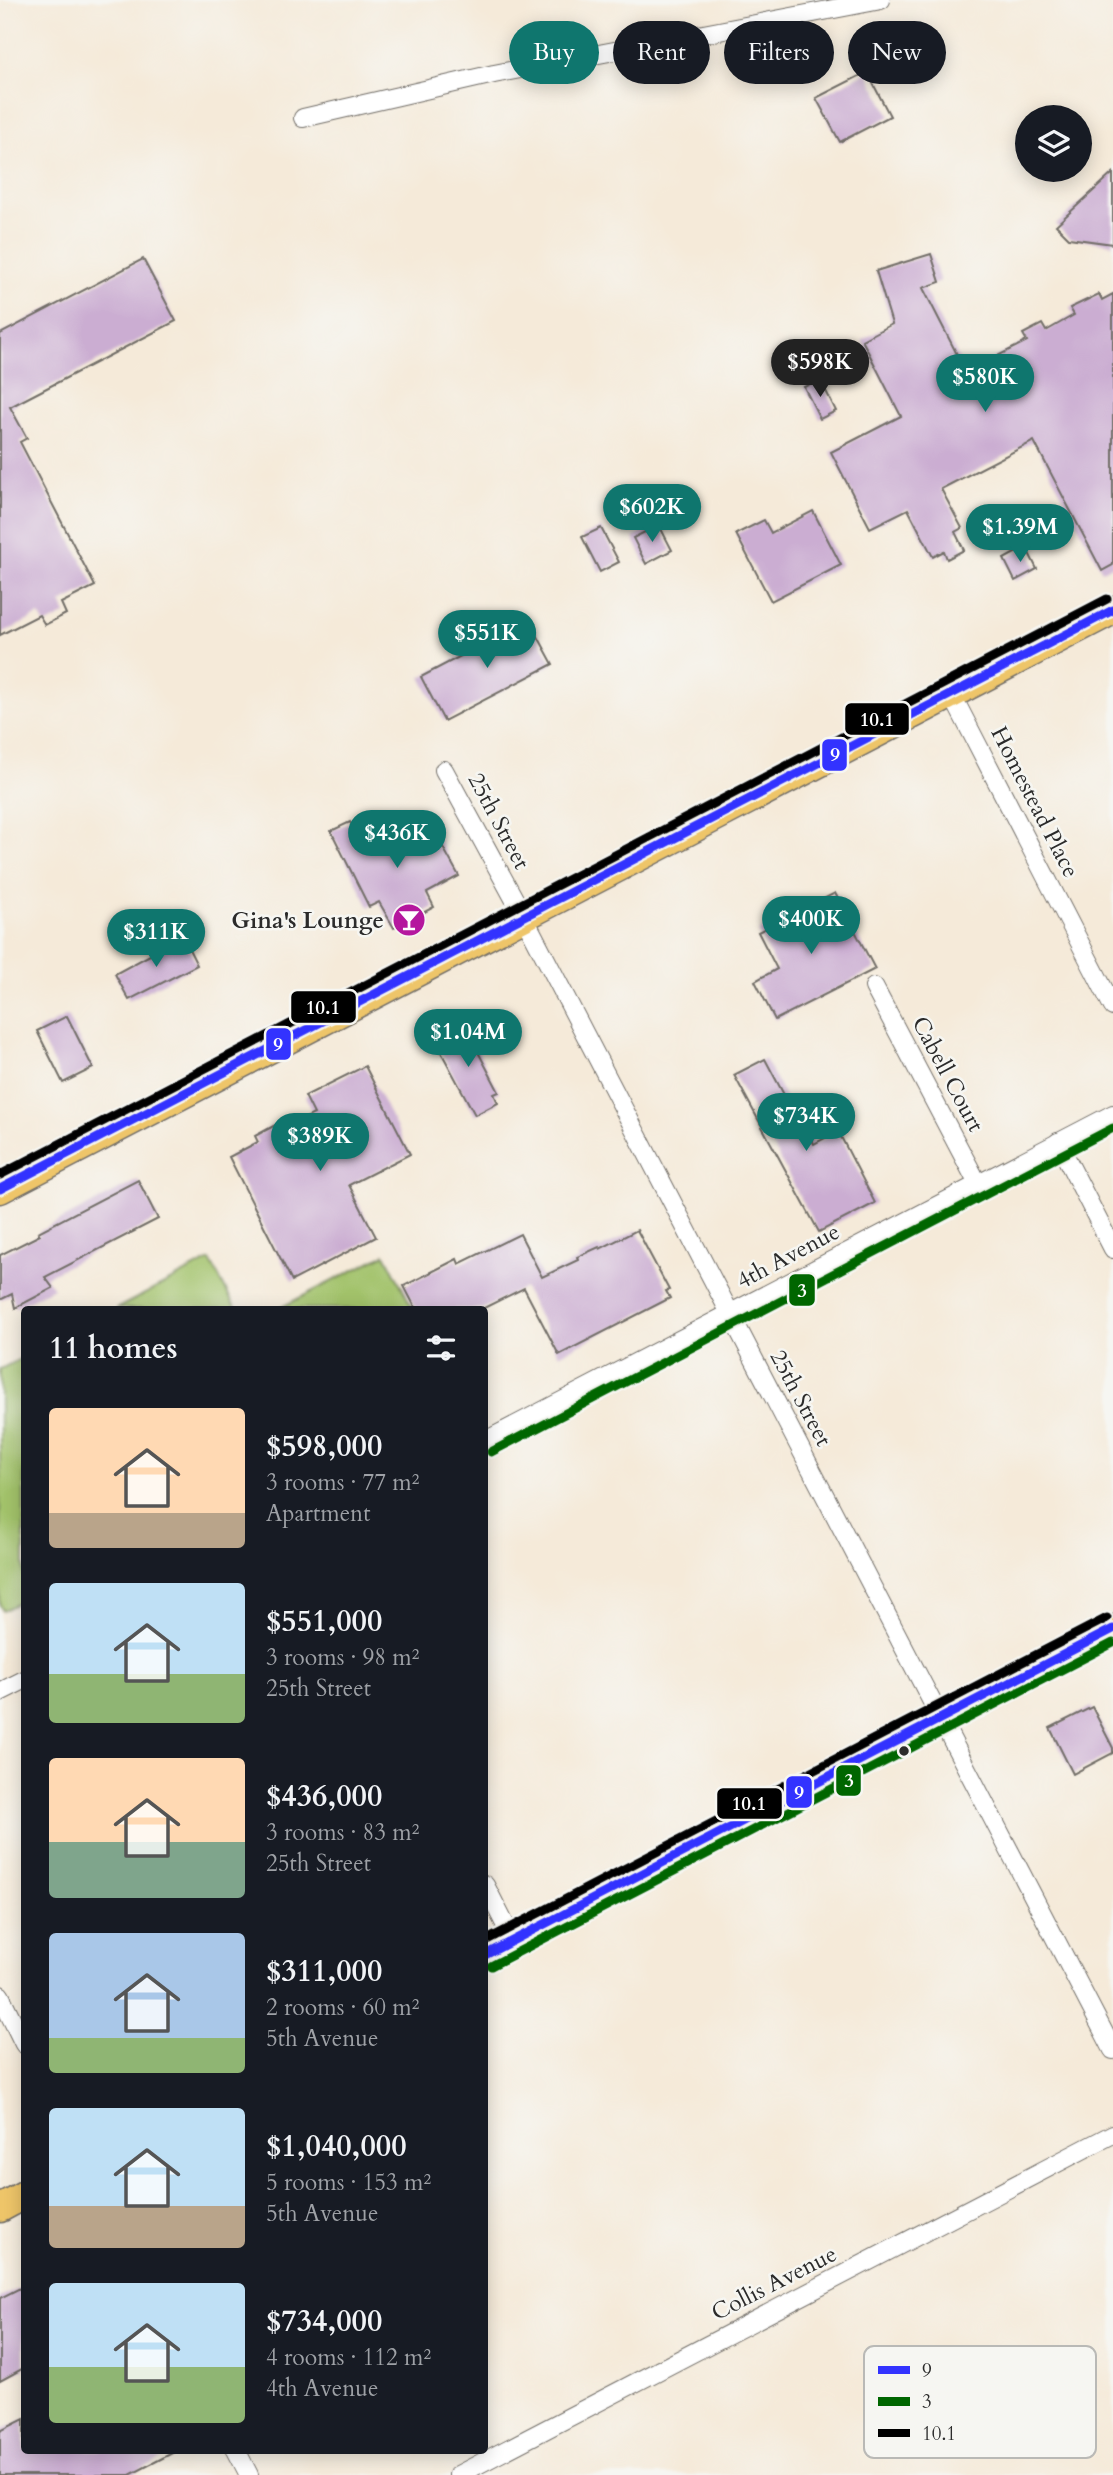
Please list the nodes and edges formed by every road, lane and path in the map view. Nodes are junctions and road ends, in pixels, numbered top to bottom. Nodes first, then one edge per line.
1 (881, 0) edge
2 (303, 118) dead end
3 (1113, 610) edge
4 (952, 695) junction
5 (444, 770) dead end
6 (524, 917) junction
7 (874, 987) dead end
8 (1113, 1007) edge
9 (1113, 1114) edge
10 (1058, 1143) junction
11 (978, 1184) junction
12 (0, 1189) edge
13 (1113, 1249) edge
14 (729, 1314) junction
15 (488, 1439) edge
16 (1113, 1629) edge
17 (21, 1682) edge
18 (0, 1692) edge
19 (941, 1718) junction
20 (488, 1891) edge
21 (513, 1940) junction
22 (488, 1953) edge
23 (0, 1995) edge
24 (21, 2037) edge
25 (1113, 2050) edge
26 (1113, 2134) edge
27 (21, 2197) edge
28 (0, 2208) edge
29 (238, 2454) edge
30 (249, 2475) edge
31 (458, 2475) edge

1 - 2 street
3 - 4 main road
4 - 6 main road
4 - 8 street, Homestead Place
5 - 6 street, 25th Street
6 - 12 main road
6 - 14 street, 25th Street
7 - 11 street, Cabell Court
9 - 10 street, 4th Avenue
10 - 11 street, 4th Avenue
10 - 13 street
11 - 14 street, 4th Avenue
14 - 15 street, 4th Avenue
14 - 19 street, 25th Street
16 - 19 main road
17 - 18 street
19 - 21 main road
19 - 25 street, 25th Street
20 - 21 street
21 - 22 main road
23 - 24 street
26 - 31 street, Collis Avenue
27 - 28 main road
29 - 30 street

